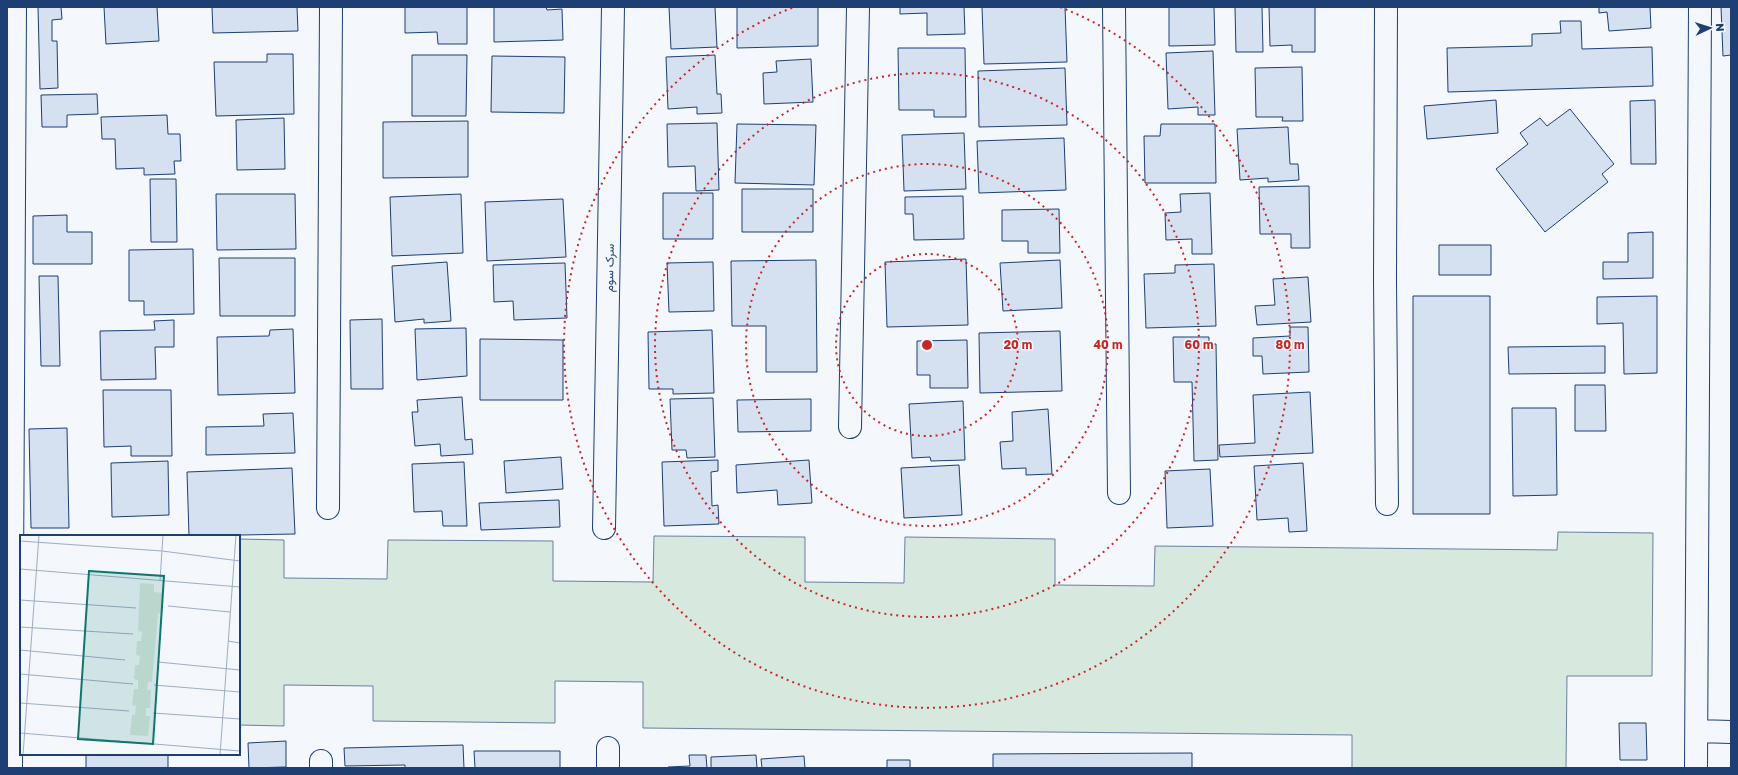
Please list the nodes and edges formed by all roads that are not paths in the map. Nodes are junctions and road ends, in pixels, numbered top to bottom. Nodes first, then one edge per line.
1 (15, 7) edge
2 (331, 7) edge
3 (613, 7) edge
4 (858, 7) edge
5 (1114, 7) edge
6 (1386, 7) edge
7 (1700, 7) edge
8 (850, 427) dead end
9 (1119, 493) dead end
10 (1387, 504) dead end
11 (328, 508) dead end
12 (604, 528) dead end
13 (1697, 732) junction
14 (1731, 732) edge
15 (11, 768) edge
16 (1696, 768) edge

1 - 15 street
2 - 11 street
3 - 12 street, سرک سوم
4 - 8 street
5 - 9 street
6 - 10 street
7 - 13 street
13 - 14 street
13 - 16 street

